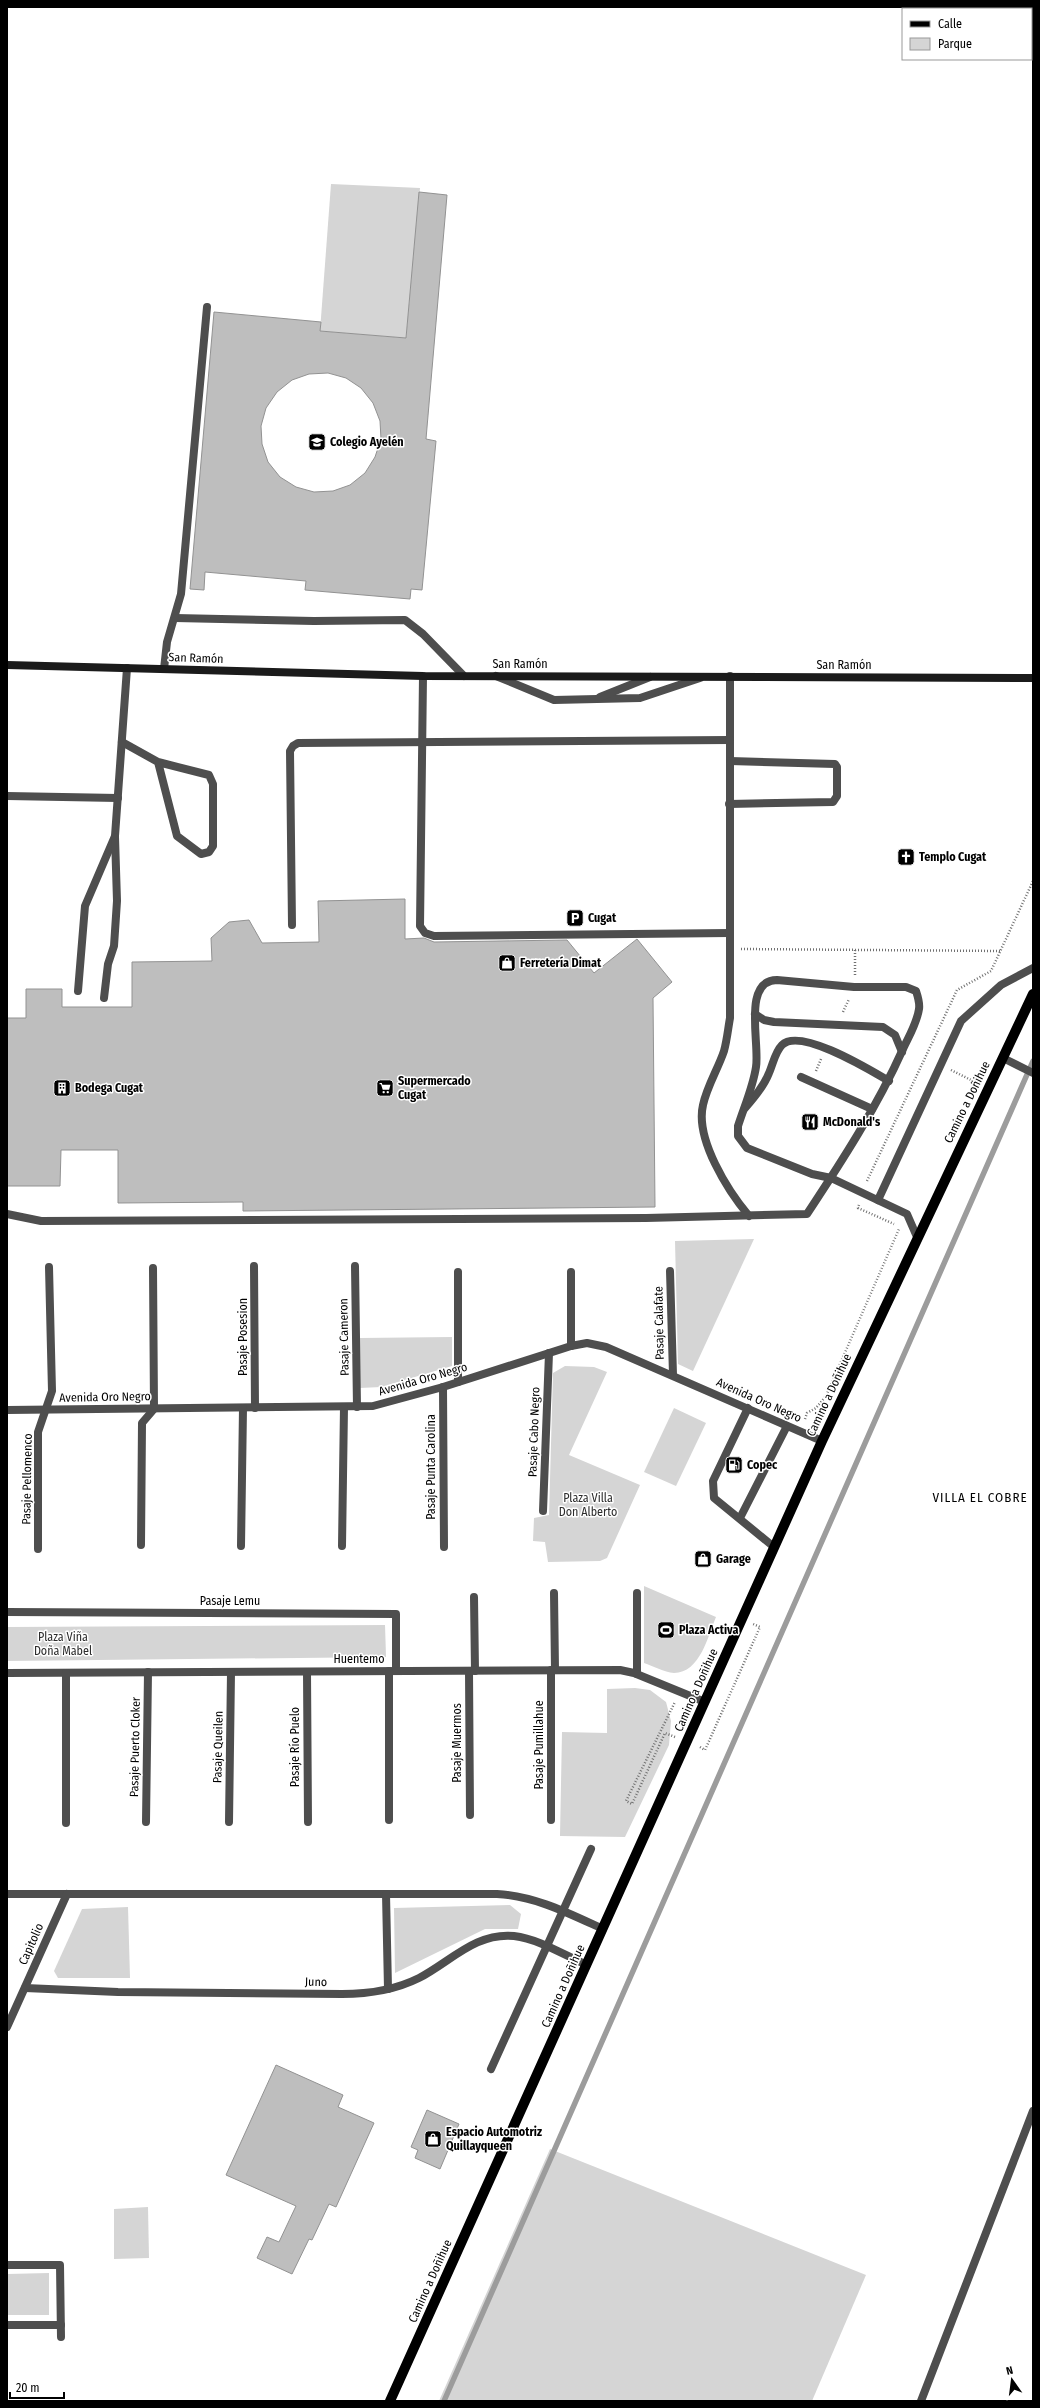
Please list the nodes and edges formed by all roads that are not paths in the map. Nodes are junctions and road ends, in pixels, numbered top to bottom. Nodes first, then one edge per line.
1 (207, 307) dead end
2 (175, 618) junction
3 (7, 665) edge
4 (127, 668) junction
5 (164, 669) junction
6 (423, 676) junction
7 (464, 676) junction
8 (496, 676) junction
9 (730, 676) junction
10 (650, 677) junction
11 (702, 677) junction
12 (1033, 678) edge
13 (595, 699) junction
14 (730, 740) junction
15 (422, 741) junction
16 (122, 742) junction
17 (730, 761) junction
18 (158, 762) junction
19 (7, 796) edge
20 (118, 798) junction
21 (729, 804) junction
22 (116, 836) junction
23 (292, 925) dead end
24 (730, 933) junction
25 (1033, 968) edge
26 (78, 991) dead end
27 (1033, 994) edge
28 (104, 998) dead end
29 (755, 1014) junction
30 (902, 1052) junction
31 (1002, 1058) junction
32 (1033, 1073) edge
33 (801, 1077) dead end
34 (889, 1081) junction
35 (744, 1109) junction
36 (872, 1109) junction
37 (831, 1178) junction
38 (878, 1200) junction
39 (7, 1214) edge
40 (749, 1216) junction
41 (916, 1238) junction
42 (254, 1266) dead end
43 (355, 1266) dead end
44 (50, 1267) dead end
45 (154, 1268) dead end
46 (670, 1271) dead end
47 (458, 1272) dead end
48 (571, 1272) dead end
49 (571, 1346) junction
50 (549, 1353) junction
51 (673, 1375) junction
52 (458, 1382) junction
53 (443, 1387) junction
54 (344, 1407) junction
55 (357, 1407) junction
56 (243, 1408) junction
57 (256, 1408) junction
58 (748, 1408) junction
59 (154, 1409) junction
60 (7, 1410) edge
61 (46, 1410) junction
62 (787, 1426) junction
63 (822, 1441) junction
64 (543, 1511) dead end
65 (740, 1518) junction
66 (140, 1545) dead end
67 (241, 1546) dead end
68 (342, 1546) dead end
69 (444, 1547) dead end
70 (774, 1547) junction
71 (38, 1549) dead end
72 (554, 1593) dead end
73 (637, 1593) dead end
74 (474, 1597) dead end
75 (7, 1612) edge
76 (553, 1670) junction
77 (392, 1671) junction
78 (472, 1671) junction
79 (148, 1672) junction
80 (231, 1672) junction
81 (307, 1672) junction
82 (7, 1673) edge
83 (66, 1673) junction
84 (637, 1674) junction
85 (705, 1702) junction
86 (470, 1815) dead end
87 (389, 1820) dead end
88 (551, 1820) dead end
89 (146, 1822) dead end
90 (229, 1822) dead end
91 (308, 1822) dead end
92 (66, 1823) dead end
93 (591, 1849) dead end
94 (7, 1894) edge
95 (67, 1894) junction
96 (386, 1894) junction
97 (563, 1911) junction
98 (603, 1929) junction
99 (546, 1947) junction
100 (587, 1965) junction
101 (25, 1988) junction
102 (388, 1989) junction
103 (7, 2027) edge
104 (492, 2069) dead end
105 (1033, 2112) edge
106 (7, 2265) edge
107 (7, 2325) edge
108 (61, 2325) junction
109 (61, 2337) dead end
110 (390, 2401) edge
111 (921, 2401) edge

1 - 2 street
2 - 5 street
2 - 7 street
3 - 4 street, San Ramón
4 - 5 street, San Ramón
4 - 16 street
5 - 6 street, San Ramón
6 - 7 street, San Ramón
6 - 15 street
7 - 8 street, San Ramón
8 - 10 street, San Ramón
8 - 13 street
9 - 11 street, San Ramón
9 - 12 street, San Ramón
9 - 14 street
10 - 11 street, San Ramón
10 - 13 street
11 - 13 street
14 - 15 street
14 - 17 street
15 - 23 street
15 - 24 street
16 - 18 street
16 - 20 street
17 - 21 street
17 - 21 street
18 - 18 street
19 - 20 street
20 - 22 street
21 - 24 street
22 - 26 street
22 - 28 street
24 - 40 street
25 - 38 street
27 - 31 main road, Camino a Doñihue
29 - 30 street
29 - 30 street
29 - 35 street
30 - 34 street
31 - 32 street
31 - 41 main road, Camino a Doñihue
33 - 36 street
34 - 35 street
34 - 36 street
35 - 37 street
36 - 37 street
37 - 38 street
37 - 40 street
38 - 41 street
39 - 40 street
41 - 63 main road, Camino a Doñihue
42 - 57 street, Pasaje Posesion
43 - 55 street, Pasaje Cameron
44 - 61 street, Pasaje Pellomenco
45 - 59 street
46 - 51 street, Pasaje Calafate
47 - 52 street
48 - 49 street
49 - 50 street, Avenida Oro Negro
49 - 51 street, Avenida Oro Negro
50 - 52 street, Avenida Oro Negro
50 - 64 street, Pasaje Cabo Negro
51 - 58 street, Avenida Oro Negro
52 - 53 street, Avenida Oro Negro
53 - 55 street, Avenida Oro Negro
53 - 69 street, Pasaje Punta Carolina
54 - 55 street, Avenida Oro Negro
54 - 57 street, Avenida Oro Negro
54 - 68 street
56 - 57 street, Avenida Oro Negro
56 - 59 street, Avenida Oro Negro
56 - 67 street
58 - 62 street, Avenida Oro Negro
58 - 65 street
59 - 61 street, Avenida Oro Negro
59 - 66 street
60 - 61 street, Avenida Oro Negro
61 - 71 street, Pasaje Pellomenco
62 - 63 street, Avenida Oro Negro
62 - 65 street
63 - 70 main road, Camino a Doñihue
65 - 70 street
70 - 85 main road, Camino a Doñihue
72 - 76 street, Pasaje Pumillahue
73 - 84 street
74 - 78 street, Pasaje Muermos
75 - 77 street, Pasaje Lemu
76 - 78 street, Huentemo
76 - 84 street, Huentemo
76 - 88 street, Pasaje Pumillahue
77 - 78 street, Huentemo
77 - 81 street, Huentemo
77 - 87 street, Pasaje Lemu
78 - 86 street, Pasaje Muermos
79 - 80 street, Huentemo
79 - 83 street, Huentemo
79 - 89 street, Pasaje Puerto Cloker
80 - 81 street, Huentemo
80 - 90 street, Pasaje Queilen
81 - 91 street, Pasaje Río Puelo
82 - 83 street, Huentemo
83 - 92 street
84 - 85 street, Huentemo
85 - 98 main road, Camino a Doñihue
93 - 97 street
94 - 95 street
95 - 96 street
95 - 101 street, Capitolio
96 - 97 street
96 - 102 street
97 - 98 street
97 - 99 street
98 - 100 main road, Camino a Doñihue
99 - 100 street, Juno
99 - 102 street, Juno
99 - 104 street
100 - 110 main road, Camino a Doñihue
101 - 102 street, Juno
101 - 103 street, Capitolio
105 - 111 street
106 - 108 street
107 - 108 street
108 - 109 street

